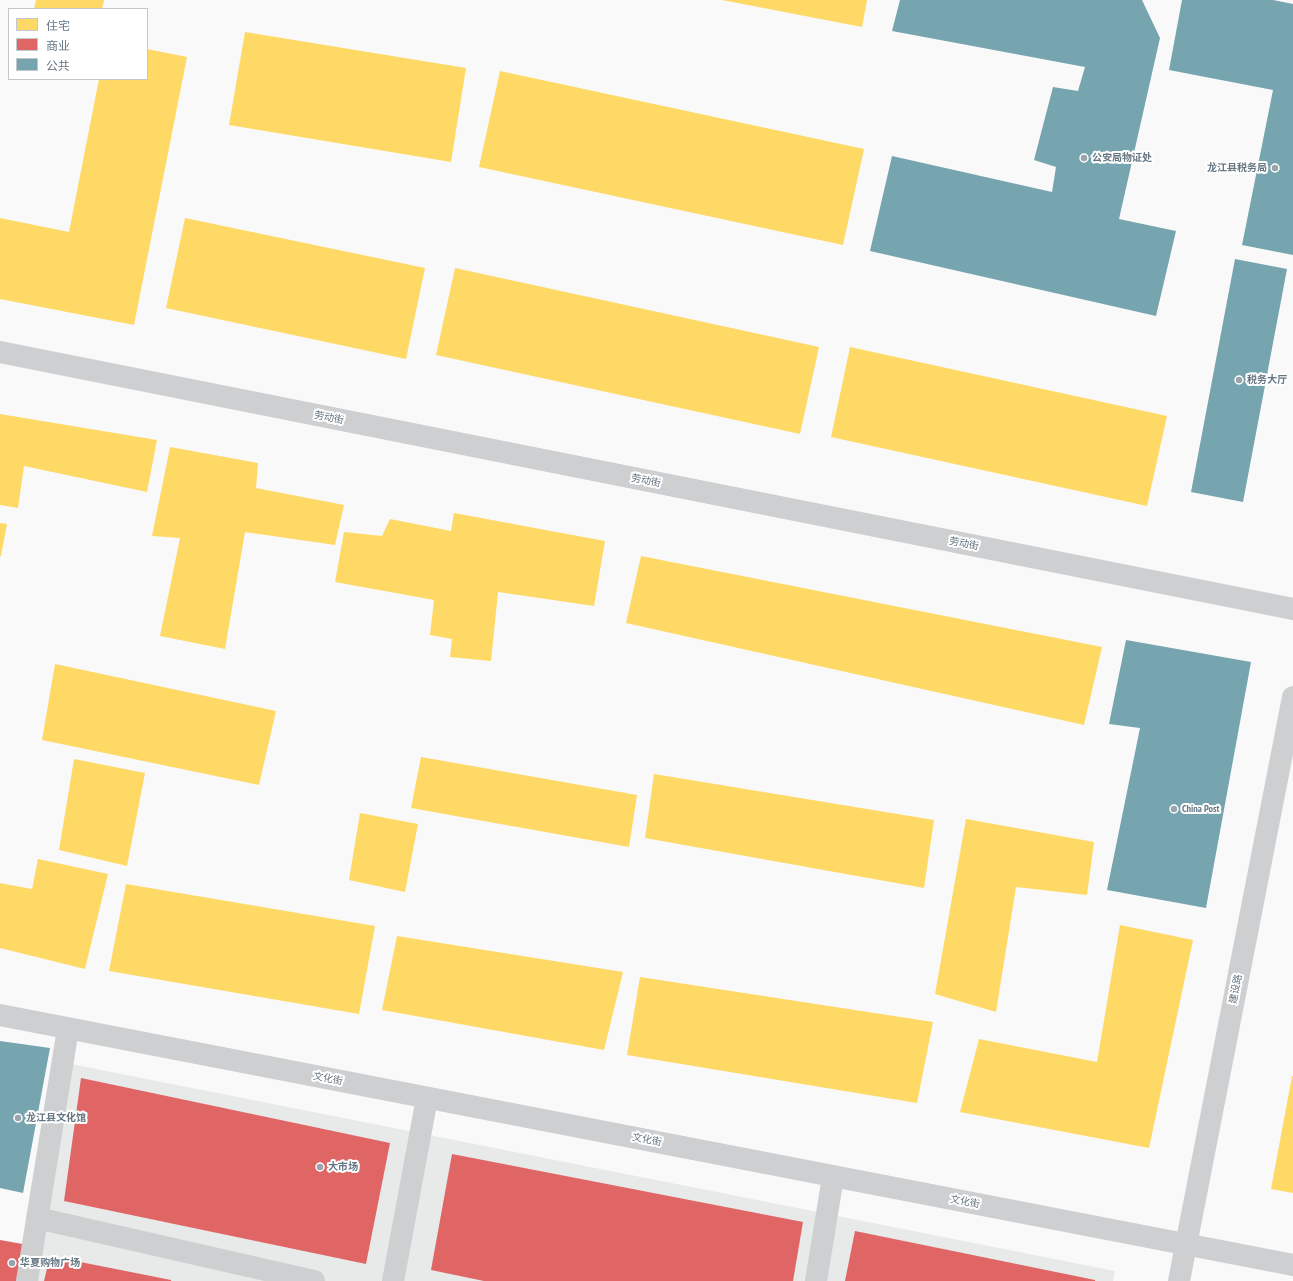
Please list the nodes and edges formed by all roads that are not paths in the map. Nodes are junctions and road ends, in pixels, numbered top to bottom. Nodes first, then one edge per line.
1 (0, 352) edge
2 (1293, 609) edge
3 (1293, 697) edge
4 (0, 1015) edge
5 (68, 1029) junction
6 (427, 1098) junction
7 (834, 1177) junction
8 (38, 1218) junction
9 (1186, 1245) junction
10 (1293, 1266) edge
11 (27, 1281) edge
12 (314, 1281) edge
13 (393, 1281) edge
14 (816, 1281) edge
15 (1179, 1281) edge

1 - 2 street, 劳动街
3 - 9 street, 建设路
4 - 5 street, 文化街
5 - 6 street, 文化街
5 - 8 street
6 - 7 street, 文化街
6 - 13 street
7 - 9 street, 文化街
7 - 14 street
8 - 11 street
8 - 12 street
9 - 10 street, 文化街
9 - 15 street, 建设路

